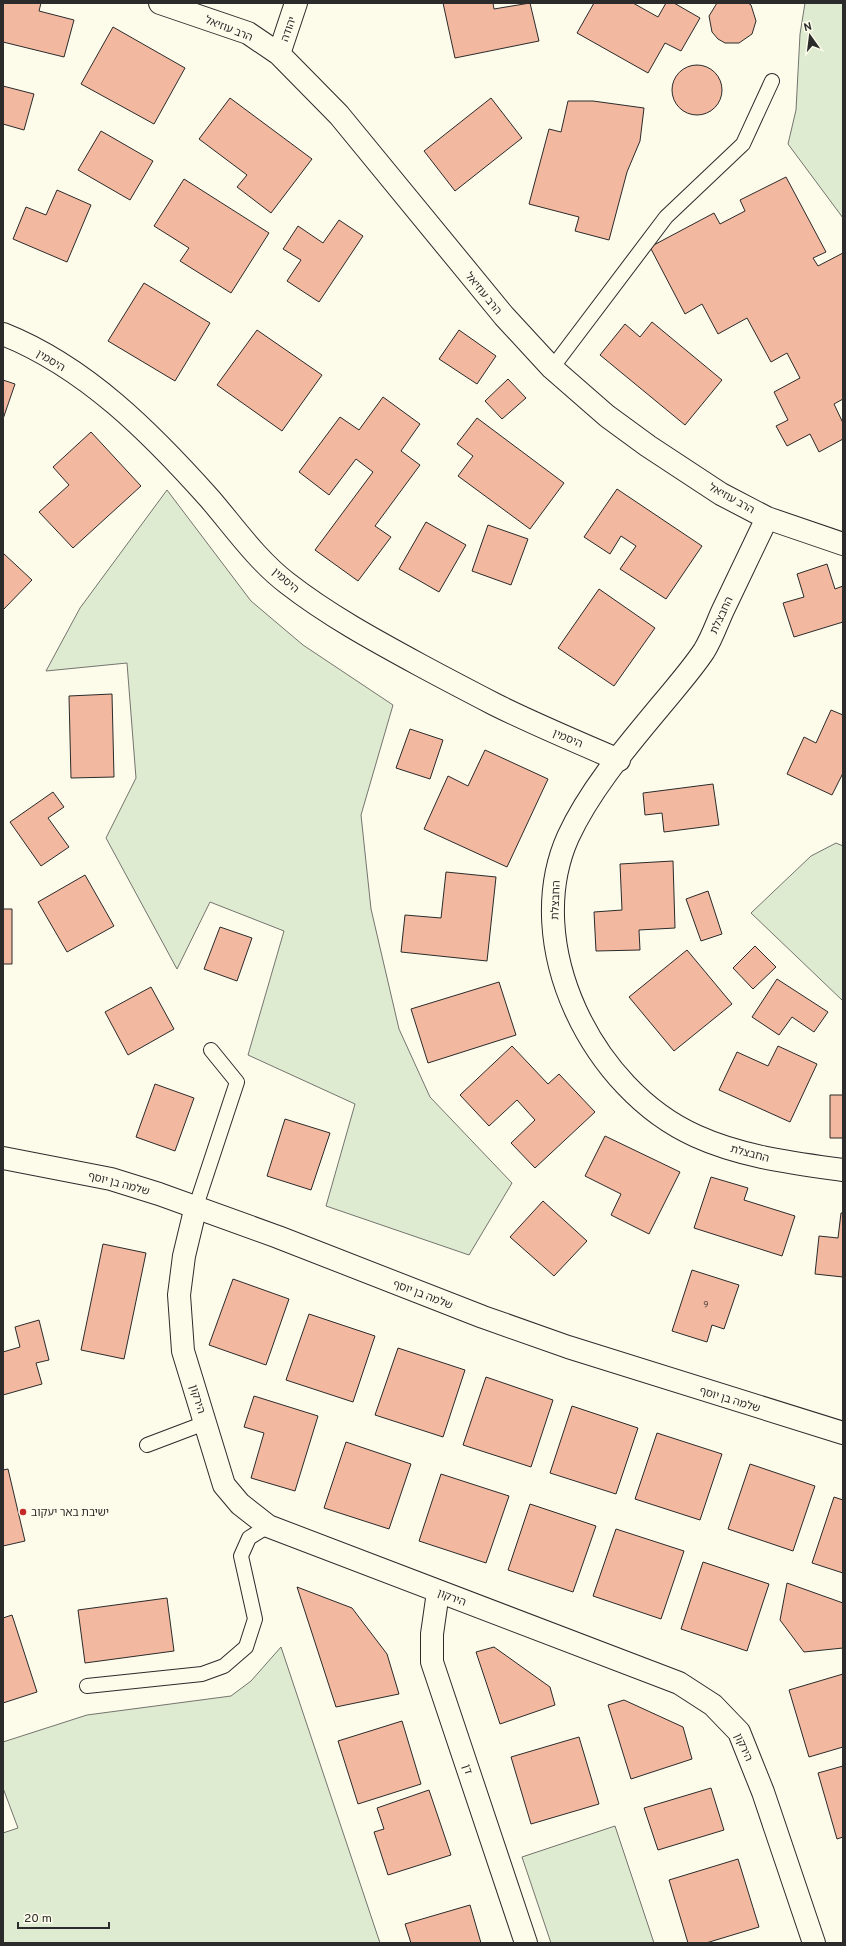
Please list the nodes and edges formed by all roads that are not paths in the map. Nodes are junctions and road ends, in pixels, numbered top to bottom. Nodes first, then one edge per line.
1 (160, 3) edge
2 (296, 3) edge
3 (279, 54) junction
4 (772, 81) dead end
5 (3, 334) edge
6 (552, 368) junction
7 (767, 518) junction
8 (843, 544) edge
9 (619, 760) junction
10 (211, 1050) dead end
11 (3, 1158) edge
12 (843, 1170) edge
13 (196, 1206) junction
14 (205, 1423) junction
15 (843, 1433) edge
16 (147, 1445) dead end
17 (268, 1526) junction
18 (438, 1592) junction
19 (87, 1686) dead end
20 (526, 1943) edge
21 (814, 1943) edge

1 - 3 street, הרב עוזיאל
2 - 3 street, יהודה
3 - 6 street, הרב עוזיאל
4 - 6 lane
5 - 9 street, היסמין
6 - 7 street, הרב עוזיאל
7 - 8 street, הרב עוזיאל
7 - 9 street, החבצלת
9 - 12 street, החבצלת
10 - 13 lane
11 - 13 street, שלמה בן יוסף
13 - 14 street, הירקון
13 - 15 street, שלמה בן יוסף
14 - 16 lane
14 - 17 street, הירקון
17 - 18 street, הירקון
17 - 19 lane
18 - 20 street, דן
18 - 21 street, הירקון

